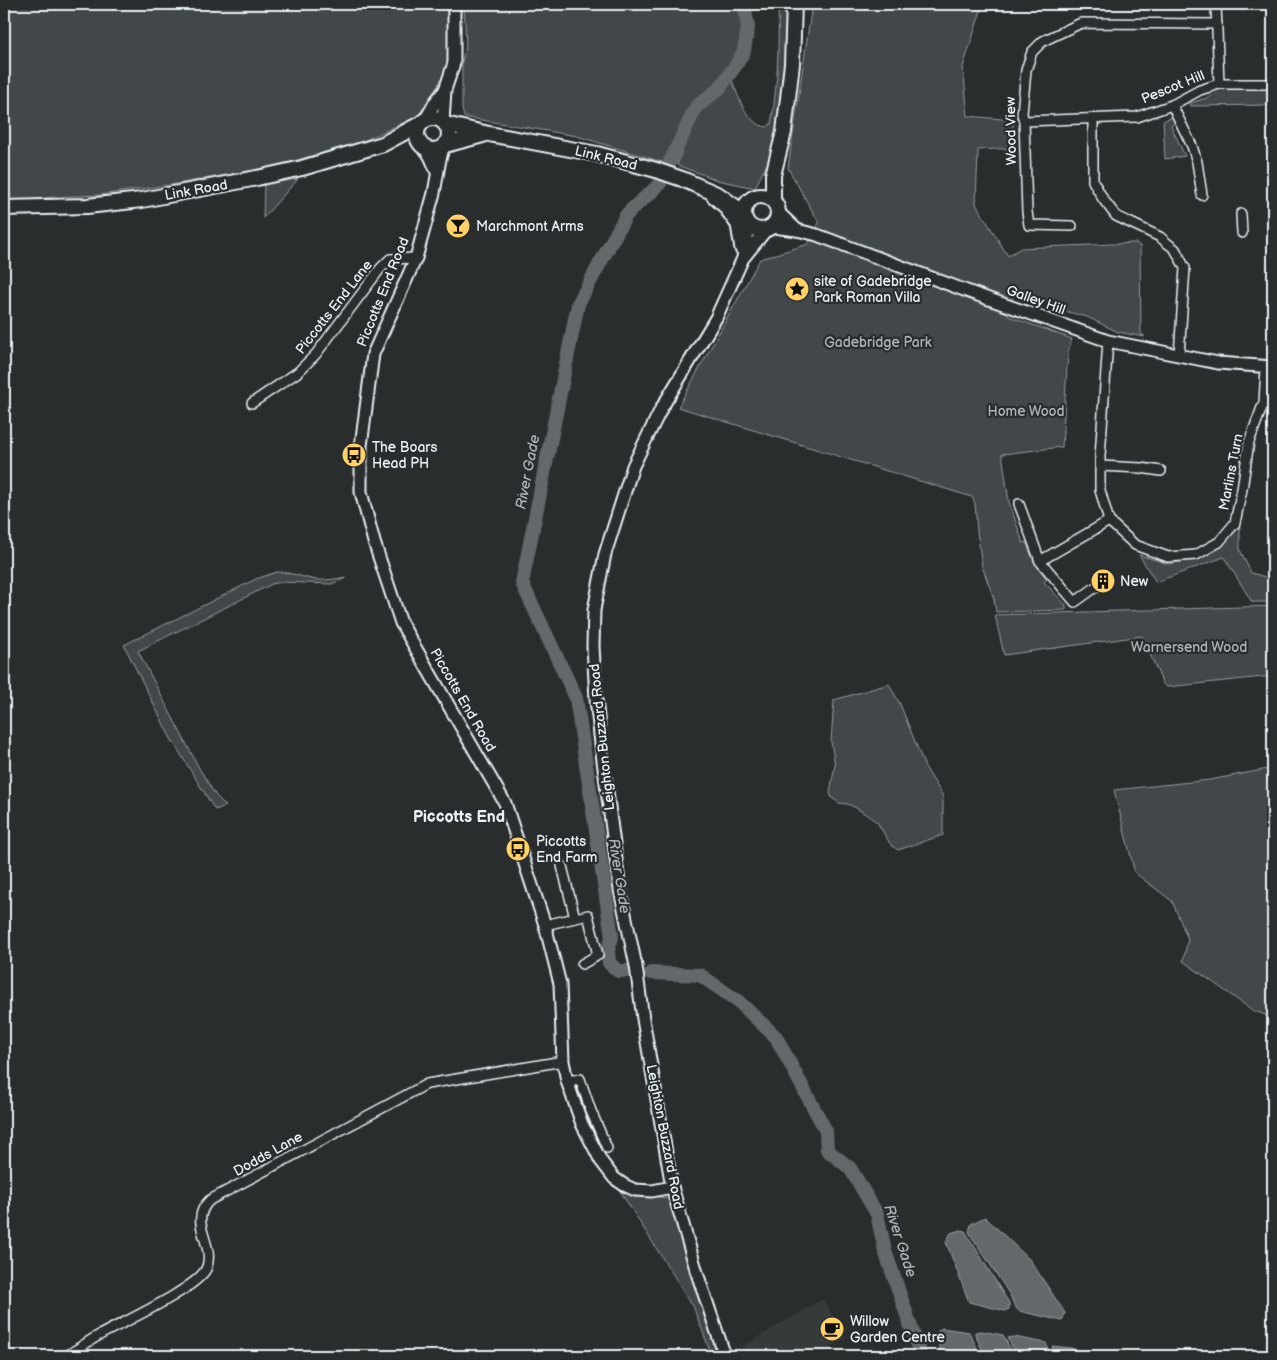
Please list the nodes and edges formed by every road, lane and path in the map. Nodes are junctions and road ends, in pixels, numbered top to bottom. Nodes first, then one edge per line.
1 (454, 4) edge
2 (794, 4) edge
3 (1216, 4) edge
4 (1217, 24) junction
5 (1219, 84) junction
6 (1273, 84) edge
7 (445, 90) junction
8 (1172, 104) junction
9 (1093, 119) junction
10 (1024, 121) junction
11 (423, 123) junction
12 (444, 123) junction
13 (489, 134) junction
14 (383, 144) junction
15 (444, 145) junction
16 (423, 146) junction
17 (437, 172) junction
18 (773, 176) junction
19 (703, 188) junction
20 (719, 195) junction
21 (1202, 195) dead end
22 (755, 197) junction
23 (776, 207) junction
24 (4, 208) edge
25 (1241, 214) dead end
26 (746, 220) junction
27 (1072, 226) dead end
28 (769, 229) junction
29 (797, 230) junction
30 (1242, 233) dead end
31 (416, 258) junction
32 (743, 258) junction
33 (1108, 342) junction
34 (1179, 356) junction
35 (1270, 367) edge
36 (252, 402) dead end
37 (1100, 466) junction
38 (1161, 471) dead end
39 (1019, 504) dead end
40 (1109, 521) junction
41 (1040, 561) junction
42 (1100, 584) dead end
43 (562, 866) dead end
44 (575, 918) junction
45 (545, 925) junction
46 (582, 964) dead end
47 (563, 1061) junction
48 (567, 1081) junction
49 (607, 1148) dead end
50 (672, 1187) junction
51 (66, 1356) edge
52 (725, 1356) edge

1 - 7 street
2 - 18 main road
3 - 4 street
4 - 5 street
4 - 10 street, Wood View
5 - 6 street, Pescot Hill
5 - 8 street, Pescot Hill
7 - 11 street
7 - 12 street
8 - 9 street, Pescot Hill
8 - 21 street
9 - 10 street, Pescot Hill
9 - 34 street
10 - 27 street, Wood View
11 - 12 main road, Link Road
11 - 14 main road, Link Road
11 - 16 main road
12 - 13 main road, Link Road
12 - 15 main road
13 - 15 main road, Link Road
13 - 19 main road, Link Road
14 - 16 main road, Link Road
14 - 24 main road, Link Road
15 - 16 main road, Link Road
15 - 17 street, Piccotts End Road
16 - 17 street
17 - 31 street, Piccotts End Road
18 - 22 main road
18 - 23 main road
19 - 20 main road, Link Road
19 - 32 street
20 - 22 main road, Link Road
20 - 26 main road, Link Road
22 - 23 main road
22 - 26 main road
23 - 28 main road
23 - 29 street, Galley Hill
25 - 30 street
26 - 28 main road
26 - 32 street, Leighton Buzzard Road
28 - 29 street, Galley Hill
28 - 32 street, Leighton Buzzard Road
29 - 33 street, Galley Hill
31 - 36 street, Piccotts End Lane
31 - 45 street, Piccotts End Road
32 - 50 street, Leighton Buzzard Road
33 - 34 street, Galley Hill
33 - 37 street
34 - 35 street, Galley Hill
35 - 40 street, Marlins Turn
37 - 38 street
37 - 40 street
39 - 41 street
40 - 41 street
41 - 42 street
43 - 44 street
44 - 45 street
44 - 46 street
45 - 47 street, Piccotts End Road
47 - 48 street, Piccotts End Road
47 - 51 street, Dodds Lane
48 - 49 street
48 - 50 street, Piccotts End Road
50 - 52 street, Leighton Buzzard Road

